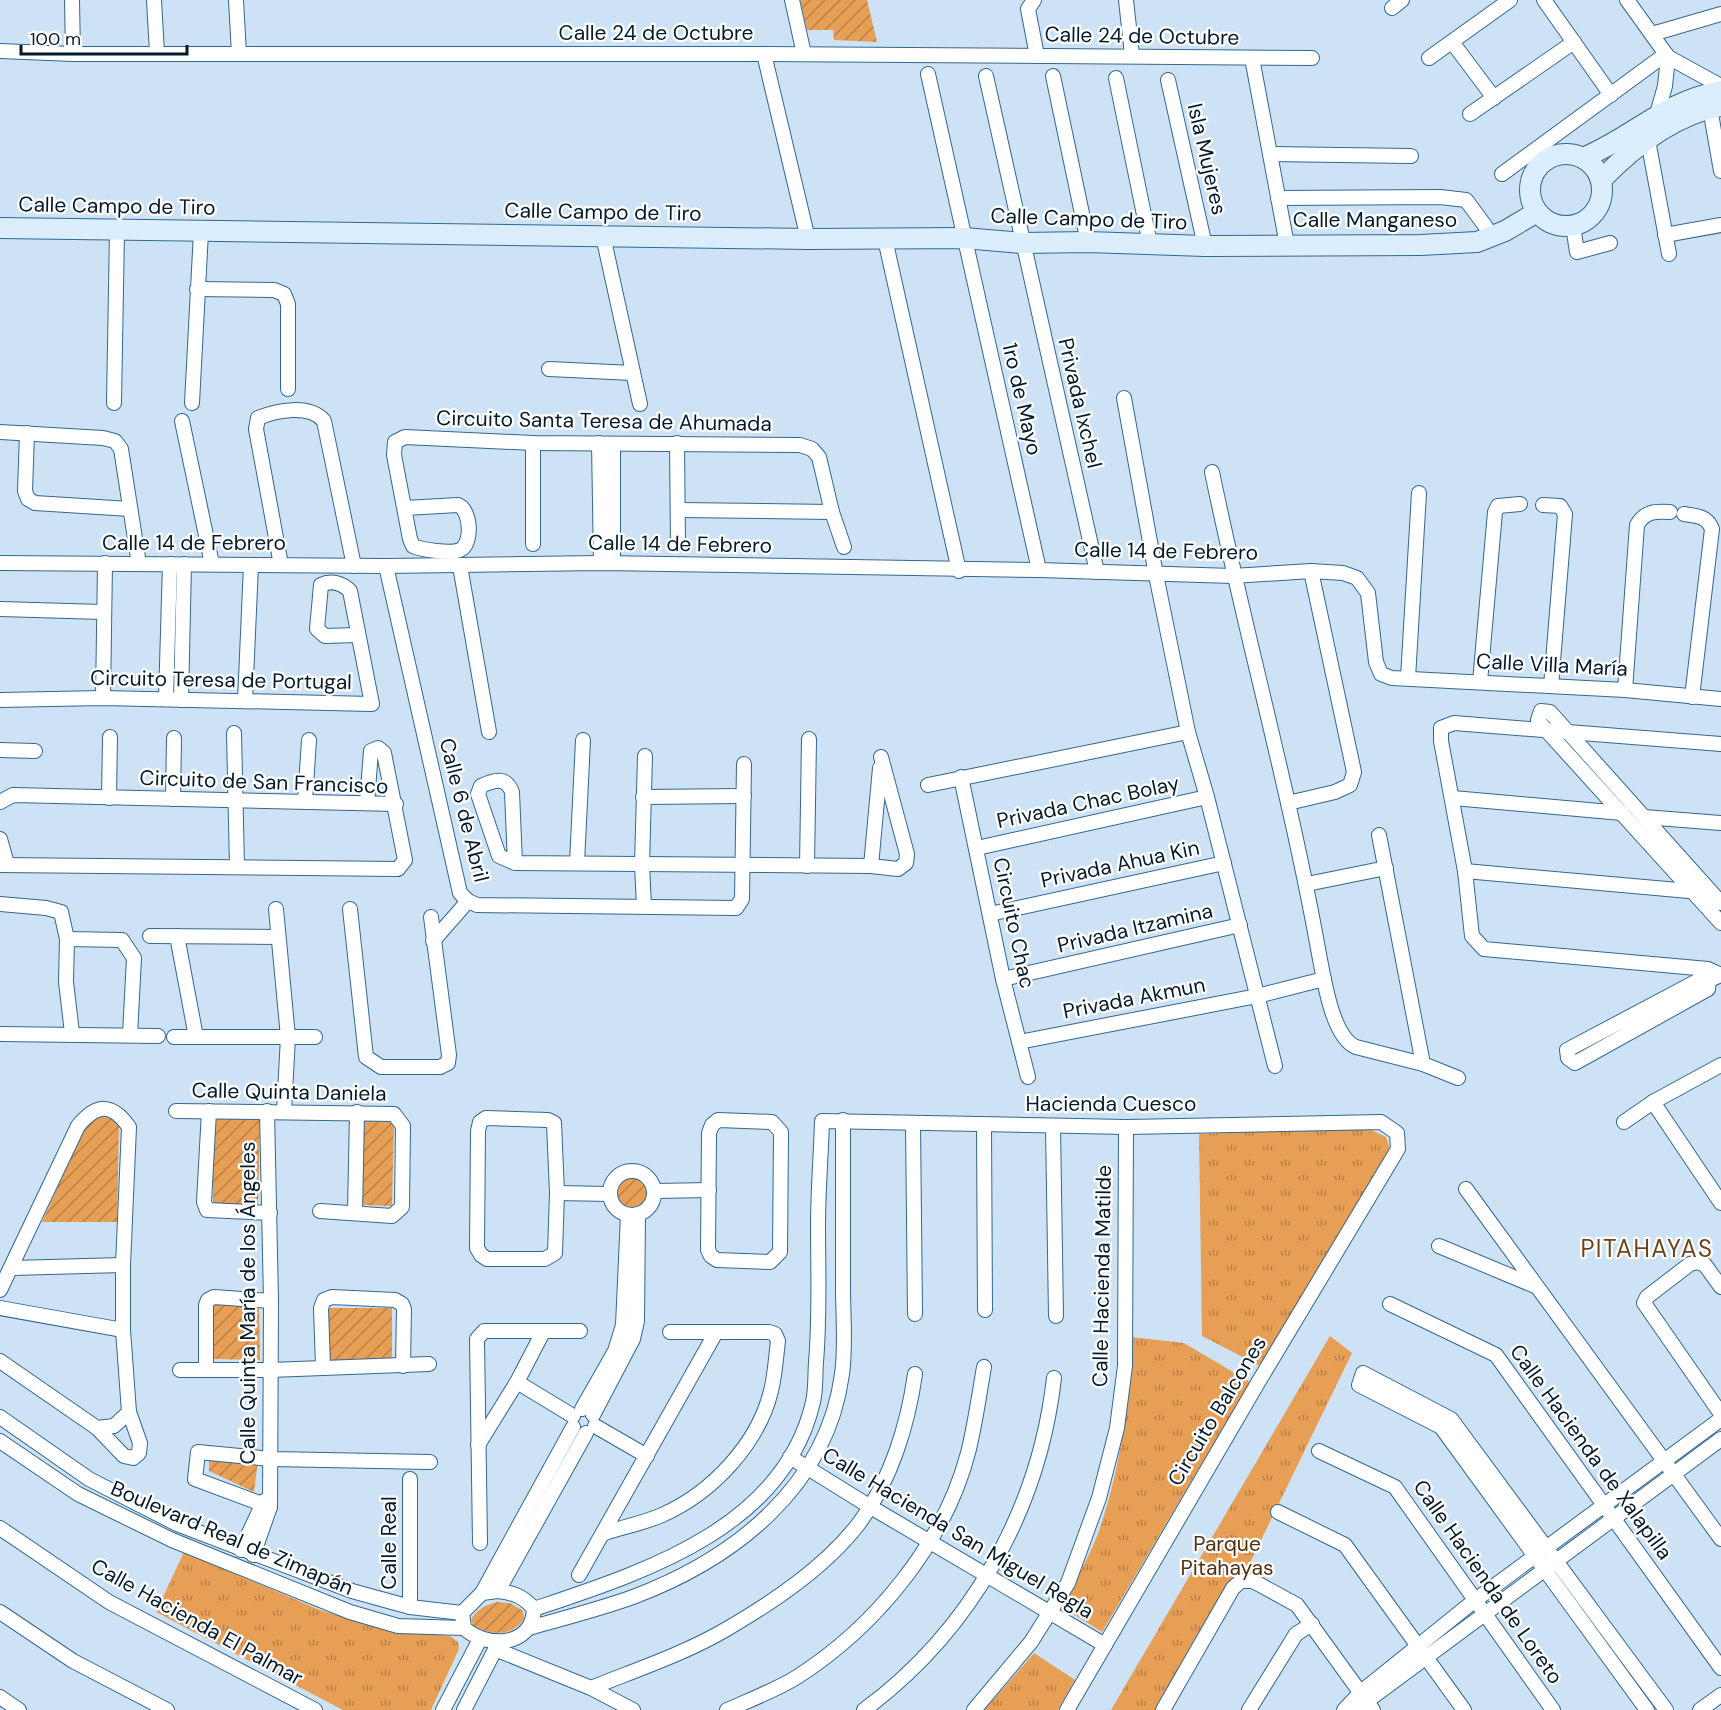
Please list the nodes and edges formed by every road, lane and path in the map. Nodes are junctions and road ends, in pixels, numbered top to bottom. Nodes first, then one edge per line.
1 (72, 0) edge
2 (154, 0) edge
3 (236, 0) edge
4 (792, 0) edge
5 (1034, 0) edge
6 (1126, 0) edge
7 (1510, 0) edge
8 (1544, 0) edge
9 (1627, 0) edge
10 (1721, 14) edge
11 (1652, 34) junction
12 (1452, 42) junction
13 (1574, 42) junction
14 (0, 51) edge
15 (157, 53) junction
16 (74, 54) junction
17 (239, 54) junction
18 (764, 54) junction
19 (804, 54) junction
20 (1132, 55) junction
21 (1037, 56) junction
22 (1667, 56) junction
23 (1252, 58) junction
24 (1312, 58) dead end
25 (1429, 58) dead end
26 (928, 74) dead end
27 (986, 76) dead end
28 (1053, 76) dead end
29 (1116, 78) dead end
30 (1168, 80) dead end
31 (1721, 86) edge
32 (1721, 91) edge
33 (1611, 94) junction
34 (1494, 98) junction
35 (1716, 107) edge
36 (1470, 114) dead end
37 (1657, 114) junction
38 (1648, 140) junction
39 (1270, 154) junction
40 (1410, 156) dead end
41 (1583, 158) junction
42 (1721, 171) edge
43 (1502, 174) dead end
44 (1602, 180) junction
45 (1278, 198) junction
46 (1537, 212) junction
47 (1721, 225) edge
48 (1574, 226) junction
49 (1486, 227) dead end
50 (0, 228) edge
51 (117, 231) junction
52 (201, 232) junction
53 (1665, 235) junction
54 (603, 236) junction
55 (1149, 237) junction
56 (964, 238) junction
57 (808, 239) junction
58 (885, 239) junction
59 (1088, 242) junction
60 (1022, 243) junction
61 (1610, 243) dead end
62 (1287, 244) junction
63 (1205, 246) junction
64 (1669, 254) dead end
65 (197, 289) junction
66 (549, 369) dead end
67 (633, 373) junction
68 (288, 389) dead end
69 (1125, 398) dead end
70 (114, 403) dead end
71 (192, 403) dead end
72 (640, 404) dead end
73 (182, 422) dead end
74 (0, 432) edge
75 (27, 433) junction
76 (533, 443) junction
77 (606, 443) junction
78 (677, 443) junction
79 (1212, 472) dead end
80 (1419, 493) dead end
81 (1520, 504) dead end
82 (1543, 505) dead end
83 (405, 508) junction
84 (130, 509) junction
85 (678, 510) junction
86 (832, 512) junction
87 (533, 544) dead end
88 (678, 544) dead end
89 (844, 548) dead end
90 (0, 563) edge
91 (105, 563) junction
92 (607, 563) junction
93 (139, 564) junction
94 (170, 564) junction
95 (184, 564) junction
96 (212, 564) junction
97 (251, 565) junction
98 (281, 565) junction
99 (354, 566) junction
100 (386, 566) junction
101 (460, 566) junction
102 (1039, 570) junction
103 (959, 571) junction
104 (1311, 571) junction
105 (1096, 572) junction
106 (1156, 575) junction
107 (1233, 576) junction
108 (0, 609) edge
109 (103, 612) junction
110 (357, 635) dead end
111 (1381, 674) joint
112 (1408, 678) junction
113 (1480, 682) junction
114 (1551, 686) junction
115 (1625, 690) junction
116 (1692, 697) junction
117 (103, 698) junction
118 (166, 699) junction
119 (1721, 699) edge
120 (0, 700) edge
121 (182, 700) junction
122 (245, 700) junction
123 (1546, 730) junction
124 (489, 732) dead end
125 (1188, 732) junction
126 (234, 733) dead end
127 (1569, 733) junction
128 (110, 737) dead end
129 (174, 738) dead end
130 (309, 740) dead end
131 (583, 740) dead end
132 (809, 740) dead end
133 (1721, 744) edge
134 (0, 750) edge
135 (35, 751) dead end
136 (645, 756) dead end
137 (744, 764) dead end
138 (961, 777) junction
139 (928, 785) dead end
140 (744, 796) junction
141 (643, 797) junction
142 (1207, 797) junction
143 (109, 798) junction
144 (1453, 798) junction
145 (174, 799) junction
146 (237, 801) junction
147 (305, 801) junction
148 (0, 802) edge
149 (367, 802) junction
150 (1288, 803) junction
151 (396, 804) junction
152 (1622, 813) junction
153 (1644, 817) junction
154 (1721, 823) edge
155 (1379, 835) dead end
156 (977, 848) junction
157 (2, 855) edge
158 (515, 863) junction
159 (577, 863) junction
160 (1224, 863) junction
161 (642, 865) junction
162 (743, 865) junction
163 (807, 866) junction
164 (871, 866) junction
165 (237, 867) junction
166 (1386, 868) junction
167 (1465, 872) junction
168 (1307, 884) junction
169 (1689, 891) junction
170 (1718, 898) edge
171 (468, 901) junction
172 (0, 904) edge
173 (644, 906) junction
174 (276, 909) dead end
175 (350, 909) dead end
176 (990, 914) junction
177 (431, 917) dead end
178 (1721, 923) edge
179 (1240, 925) junction
180 (150, 936) dead end
181 (177, 936) junction
182 (278, 937) junction
183 (67, 939) junction
184 (433, 940) junction
185 (1717, 977) edge
186 (1004, 979) junction
187 (1324, 979) junction
188 (1257, 996) junction
189 (72, 1033) junction
190 (0, 1034) edge
191 (130, 1035) junction
192 (158, 1036) dead end
193 (174, 1037) dead end
194 (196, 1037) junction
195 (288, 1037) junction
196 (315, 1037) dead end
197 (1019, 1042) junction
198 (1423, 1064) junction
199 (1721, 1065) edge
200 (1275, 1066) dead end
201 (1028, 1077) dead end
202 (1458, 1078) dead end
203 (1653, 1102) junction
204 (176, 1111) dead end
205 (209, 1111) junction
206 (267, 1111) junction
207 (284, 1111) junction
208 (357, 1112) junction
209 (843, 1120) junction
210 (1624, 1122) dead end
211 (913, 1123) junction
212 (984, 1125) junction
213 (1053, 1126) junction
214 (1126, 1127) junction
215 (1397, 1133) joint
216 (1466, 1189) dead end
217 (709, 1190) junction
218 (655, 1191) junction
219 (557, 1193) junction
220 (610, 1194) junction
221 (1721, 1203) edge
222 (320, 1210) dead end
223 (355, 1212) junction
224 (270, 1213) junction
225 (633, 1214) junction
226 (1439, 1246) dead end
227 (123, 1265) junction
228 (12, 1268) junction
229 (1537, 1287) junction
230 (1721, 1287) edge
231 (0, 1290) edge
232 (271, 1301) junction
233 (1390, 1304) dead end
234 (0, 1308) edge
235 (986, 1310) dead end
236 (915, 1314) dead end
237 (1056, 1316) dead end
238 (123, 1330) junction
239 (580, 1331) dead end
240 (543, 1332) junction
241 (670, 1332) dead end
242 (715, 1334) junction
243 (0, 1361) edge
244 (429, 1364) dead end
245 (403, 1366) junction
246 (323, 1367) junction
247 (984, 1367) dead end
248 (206, 1369) junction
249 (180, 1370) dead end
250 (270, 1370) junction
251 (915, 1374) dead end
252 (1054, 1378) dead end
253 (517, 1382) junction
254 (129, 1412) junction
255 (1721, 1414) edge
256 (0, 1417) edge
257 (1721, 1419) edge
258 (584, 1421) junction
259 (97, 1428) junction
260 (1721, 1438) edge
261 (0, 1441) edge
262 (478, 1445) junction
263 (1466, 1450) junction
264 (1320, 1451) dead end
265 (647, 1456) junction
266 (790, 1456) junction
267 (271, 1459) junction
268 (1663, 1460) junction
269 (430, 1462) dead end
270 (810, 1468) junction
271 (1673, 1474) junction
272 (410, 1479) dead end
273 (267, 1502) junction
274 (1603, 1503) junction
275 (868, 1506) junction
276 (1278, 1512) dead end
277 (1614, 1517) junction
278 (0, 1528) edge
279 (605, 1533) junction
280 (1721, 1539) edge
281 (929, 1542) junction
282 (480, 1543) dead end
283 (1547, 1547) junction
284 (247, 1552) junction
285 (1535, 1556) junction
286 (1556, 1560) junction
287 (1545, 1569) junction
288 (579, 1575) dead end
289 (987, 1576) junction
290 (498, 1591) junction
291 (482, 1593) junction
292 (1474, 1601) junction
293 (410, 1607) junction
294 (534, 1609) junction
295 (0, 1612) edge
296 (1050, 1612) junction
297 (462, 1613) junction
298 (1484, 1614) junction
299 (1311, 1624) junction
300 (464, 1628) junction
301 (527, 1630) junction
302 (480, 1638) junction
303 (1617, 1643) junction
304 (497, 1645) junction
305 (1105, 1645) junction
306 (1422, 1652) junction
307 (1605, 1652) junction
308 (529, 1663) junction
309 (1721, 1668) edge
310 (591, 1688) junction
311 (1721, 1695) edge
312 (0, 1697) edge
313 (1367, 1701) edge
314 (467, 1709) edge
315 (19, 1710) edge
316 (167, 1710) edge
317 (315, 1710) edge
318 (443, 1710) edge
319 (633, 1710) edge
320 (727, 1710) edge
321 (864, 1710) edge
322 (974, 1710) edge
323 (1067, 1710) edge
324 (1163, 1710) edge
325 (1250, 1710) edge
326 (1344, 1710) edge
327 (1355, 1710) edge
328 (1464, 1710) edge
329 (1553, 1710) edge
330 (1647, 1710) edge
331 (1666, 1710) edge
332 (1700, 1710) edge

1 - 16 street
2 - 15 street
3 - 17 street
4 - 19 street
5 - 21 street
6 - 20 street
7 - 12 street
8 - 13 street
9 - 11 street
10 - 11 street
11 - 22 street
12 - 25 street
12 - 34 street
13 - 33 street
13 - 34 street
14 - 16 street, Calle 24 de Octubre
15 - 16 street, Calle 24 de Octubre
15 - 17 street, Calle 24 de Octubre
17 - 18 street, Calle 24 de Octubre
18 - 19 street, Calle 24 de Octubre
18 - 57 street
19 - 21 street, Calle 24 de Octubre
20 - 21 street, Calle 24 de Octubre
20 - 23 street, Calle 24 de Octubre
22 - 31 street
22 - 33 street
22 - 37 street
23 - 24 street, Calle 24 de Octubre
23 - 39 street
26 - 56 street, 1ro de Mayo
27 - 60 street, Privada Ixchel
28 - 59 street
29 - 55 street
30 - 63 street, Isla Mujeres
32 - 37 street
33 - 43 street
34 - 36 street
35 - 38 street
35 - 42 street
37 - 41 street
38 - 44 street
38 - 53 street
39 - 40 street
39 - 45 street
41 - 44 street
41 - 46 street
44 - 48 street
45 - 49 street
45 - 62 street
46 - 48 street
46 - 62 street, Calle Manganeso
47 - 53 street
48 - 61 street
50 - 51 street, Calle Campo de Tiro
51 - 52 street, Calle Campo de Tiro
51 - 70 street
52 - 54 street, Calle Campo de Tiro
52 - 65 street
53 - 64 street
54 - 57 street, Calle Campo de Tiro
54 - 67 street
55 - 59 street, Calle Campo de Tiro
55 - 63 street, Calle Campo de Tiro
56 - 58 street, Calle Campo de Tiro
56 - 60 street, Calle Campo de Tiro
56 - 102 street, 1ro de Mayo
57 - 58 street, Calle Campo de Tiro
58 - 103 street
59 - 60 street, Calle Campo de Tiro
60 - 105 street, Privada Ixchel
62 - 63 street, Calle Manganeso
65 - 68 street
65 - 71 street
66 - 67 street
67 - 72 street
69 - 106 street
73 - 96 street
74 - 75 street
75 - 84 street
75 - 84 street
76 - 77 street, Circuito Santa Teresa de Ahumada
76 - 83 street, Circuito Santa Teresa de Ahumada
76 - 87 street
77 - 78 street, Circuito Santa Teresa de Ahumada
77 - 92 street
78 - 85 street
78 - 86 street, Circuito Santa Teresa de Ahumada
79 - 107 street
80 - 112 street
81 - 113 street
82 - 114 street
83 - 83 street
84 - 93 street
85 - 86 street
85 - 88 street
86 - 89 street
90 - 91 street, Calle 14 de Febrero
91 - 93 street, Calle 14 de Febrero
91 - 109 street
92 - 101 street, Calle 14 de Febrero
92 - 103 street, Calle 14 de Febrero
93 - 94 street, Calle 14 de Febrero
94 - 95 street, Calle 14 de Febrero
94 - 118 street
95 - 96 street, Calle 14 de Febrero
95 - 121 street
96 - 97 street, Calle 14 de Febrero
97 - 98 street, Calle 14 de Febrero
97 - 122 street
98 - 99 street, Calle 14 de Febrero
98 - 99 street
99 - 100 street, Calle 14 de Febrero
100 - 101 street, Calle 14 de Febrero
100 - 171 street, Calle 6 de Abril
101 - 124 street
102 - 103 street, Calle 14 de Febrero
102 - 105 street, Calle 14 de Febrero
104 - 107 street, Calle 14 de Febrero
104 - 111 street, Calle 14 de Febrero
104 - 150 street
105 - 106 street, Calle 14 de Febrero
106 - 107 street, Calle 14 de Febrero
106 - 125 street
107 - 150 street
108 - 109 street
109 - 117 street
110 - 122 street, Circuito Teresa de Portugal
111 - 112 street, Calle Villa María
112 - 113 street, Calle Villa María
113 - 114 street, Calle Villa María
114 - 115 street, Calle Villa María
115 - 116 street, Calle Villa María
115 - 116 street
116 - 119 street, Calle Villa María
117 - 118 street, Circuito Teresa de Portugal
117 - 120 street, Circuito Teresa de Portugal
118 - 121 street, Circuito Teresa de Portugal
121 - 122 street, Circuito Teresa de Portugal
123 - 127 street
123 - 127 street
123 - 144 street
123 - 152 street
125 - 138 street
125 - 142 street
126 - 146 street
127 - 133 street
127 - 153 street
128 - 143 street
129 - 145 street
130 - 147 street
131 - 159 street
132 - 163 street
134 - 135 street
136 - 141 street
137 - 140 street
138 - 139 street
138 - 156 street, Circuito Chac
140 - 141 street
140 - 162 street
141 - 161 street
142 - 156 street, Privada Chac Bolay
142 - 160 street
143 - 145 street, Circuito de San Francisco
143 - 148 street, Circuito de San Francisco
144 - 152 street
144 - 167 street
145 - 146 street, Circuito de San Francisco
146 - 147 street, Circuito de San Francisco
146 - 165 street
147 - 149 street, Circuito de San Francisco
149 - 151 street, Circuito de San Francisco
149 - 151 street
150 - 168 street
151 - 165 street, Circuito de San Francisco
152 - 169 street
153 - 154 street
153 - 170 street
155 - 166 street
156 - 176 street, Circuito Chac
157 - 165 street, Circuito de San Francisco
158 - 158 street
158 - 159 street
159 - 161 street
160 - 176 street, Privada Ahua Kin
160 - 179 street
161 - 162 street
161 - 173 street
162 - 163 street
162 - 173 street, Calle 6 de Abril
163 - 164 street
164 - 164 street
166 - 168 street
166 - 198 street
167 - 169 street
167 - 185 street
168 - 187 street
169 - 178 street
171 - 173 street, Calle 6 de Abril
171 - 184 street
172 - 183 street
174 - 182 street
175 - 184 street
176 - 186 street, Circuito Chac
177 - 184 street
179 - 186 street, Privada Itzamina
179 - 188 street
180 - 181 street
181 - 182 street
181 - 194 street
182 - 195 street
183 - 189 street
183 - 191 street
185 - 185 street
186 - 197 street, Circuito Chac
187 - 188 street, Privada Akmun
187 - 198 street
188 - 197 street, Privada Akmun
188 - 200 street
189 - 190 street
189 - 191 street
191 - 192 street
193 - 194 street
194 - 195 street
195 - 196 street
195 - 207 street
197 - 201 street, Circuito Chac
198 - 202 street
199 - 203 street
203 - 210 street
203 - 221 street
204 - 205 street, Calle Quinta Daniela
205 - 206 street, Calle Quinta Daniela
205 - 224 street
206 - 207 street, Calle Quinta Daniela
206 - 224 street, Calle Quinta María de los Ángeles
207 - 208 street, Calle Quinta Daniela
208 - 223 street
208 - 223 street, Calle Quinta Daniela
209 - 211 street, Hacienda Cuesco
209 - 266 street, Hacienda Cuesco
209 - 270 street
211 - 212 street, Hacienda Cuesco
211 - 236 street
212 - 213 street, Hacienda Cuesco
212 - 235 street
213 - 214 street, Hacienda Cuesco
213 - 237 street
214 - 215 street, Hacienda Cuesco
214 - 296 street, Calle Hacienda Matilde
215 - 305 street, Circuito Balcones
216 - 229 street
217 - 217 street
217 - 218 street
218 - 220 street
218 - 225 street
219 - 219 street
219 - 220 street
220 - 225 street
222 - 223 street
224 - 232 street, Calle Quinta María de los Ángeles
225 - 258 street
226 - 229 street
227 - 228 street
227 - 228 street
227 - 238 street
228 - 231 street
229 - 268 street
230 - 255 street
232 - 248 street
232 - 250 street, Calle Quinta María de los Ángeles
233 - 274 street, Calle Hacienda de Xalapilla
234 - 238 street
238 - 254 street
239 - 240 street
240 - 253 street
240 - 262 street
241 - 242 street
242 - 265 street
242 - 279 street
243 - 259 street
244 - 245 street
245 - 246 street
245 - 246 street
246 - 250 street
247 - 281 street
248 - 249 street
248 - 250 street
250 - 267 street, Calle Quinta María de los Ángeles
251 - 275 street
252 - 289 street
253 - 258 street
253 - 262 street
254 - 259 street
254 - 259 street
256 - 284 street, Boulevard Real de Zimapán
257 - 268 street
258 - 265 street
258 - 290 street
258 - 291 street
260 - 271 street
261 - 300 street, Boulevard Real de Zimapán
262 - 282 street
263 - 263 street
263 - 283 street
263 - 285 street
264 - 292 street, Calle Hacienda de Loreto
265 - 279 street
266 - 270 street, Calle Hacienda San Miguel Regla
266 - 294 street
267 - 269 street
267 - 273 street, Calle Quinta María de los Ángeles
267 - 273 street
268 - 271 street
268 - 274 street
270 - 275 street, Calle Hacienda San Miguel Regla
270 - 301 street
271 - 277 street
271 - 280 street
272 - 293 street, Calle Real
273 - 284 street, Calle Quinta María de los Ángeles
274 - 277 street, Calle Hacienda de Xalapilla
274 - 283 street
275 - 281 street, Calle Hacienda San Miguel Regla
275 - 310 street
276 - 306 street
277 - 286 street
277 - 309 street, Calle Hacienda de Xalapilla
278 - 317 street, Calle Hacienda El Palmar
279 - 288 street
281 - 289 street, Calle Hacienda San Miguel Regla
281 - 320 street
283 - 285 street
283 - 286 street
284 - 293 street, Boulevard Real de Zimapán
285 - 287 street
285 - 292 street
286 - 287 street
286 - 303 street
287 - 298 street
287 - 307 street
289 - 296 street, Calle Hacienda San Miguel Regla
289 - 321 street
290 - 291 street
290 - 294 street
291 - 297 street
292 - 298 street, Calle Hacienda de Loreto
292 - 306 street
293 - 297 street, Boulevard Real de Zimapán
294 - 301 street
295 - 316 street
296 - 305 street, Calle Hacienda San Miguel Regla
296 - 322 street, Calle Hacienda Matilde
297 - 300 street
298 - 306 street
298 - 329 street, Calle Hacienda de Loreto
299 - 313 street
299 - 324 street
299 - 325 street
300 - 302 street
301 - 304 street
301 - 308 street
302 - 304 street
302 - 318 street
303 - 307 street
303 - 331 street
304 - 308 street
304 - 314 street
305 - 323 street, Circuito Balcones
306 - 313 street
306 - 328 street
307 - 330 street
308 - 310 street
310 - 319 street
311 - 332 street
312 - 315 street
313 - 326 street
313 - 327 street

